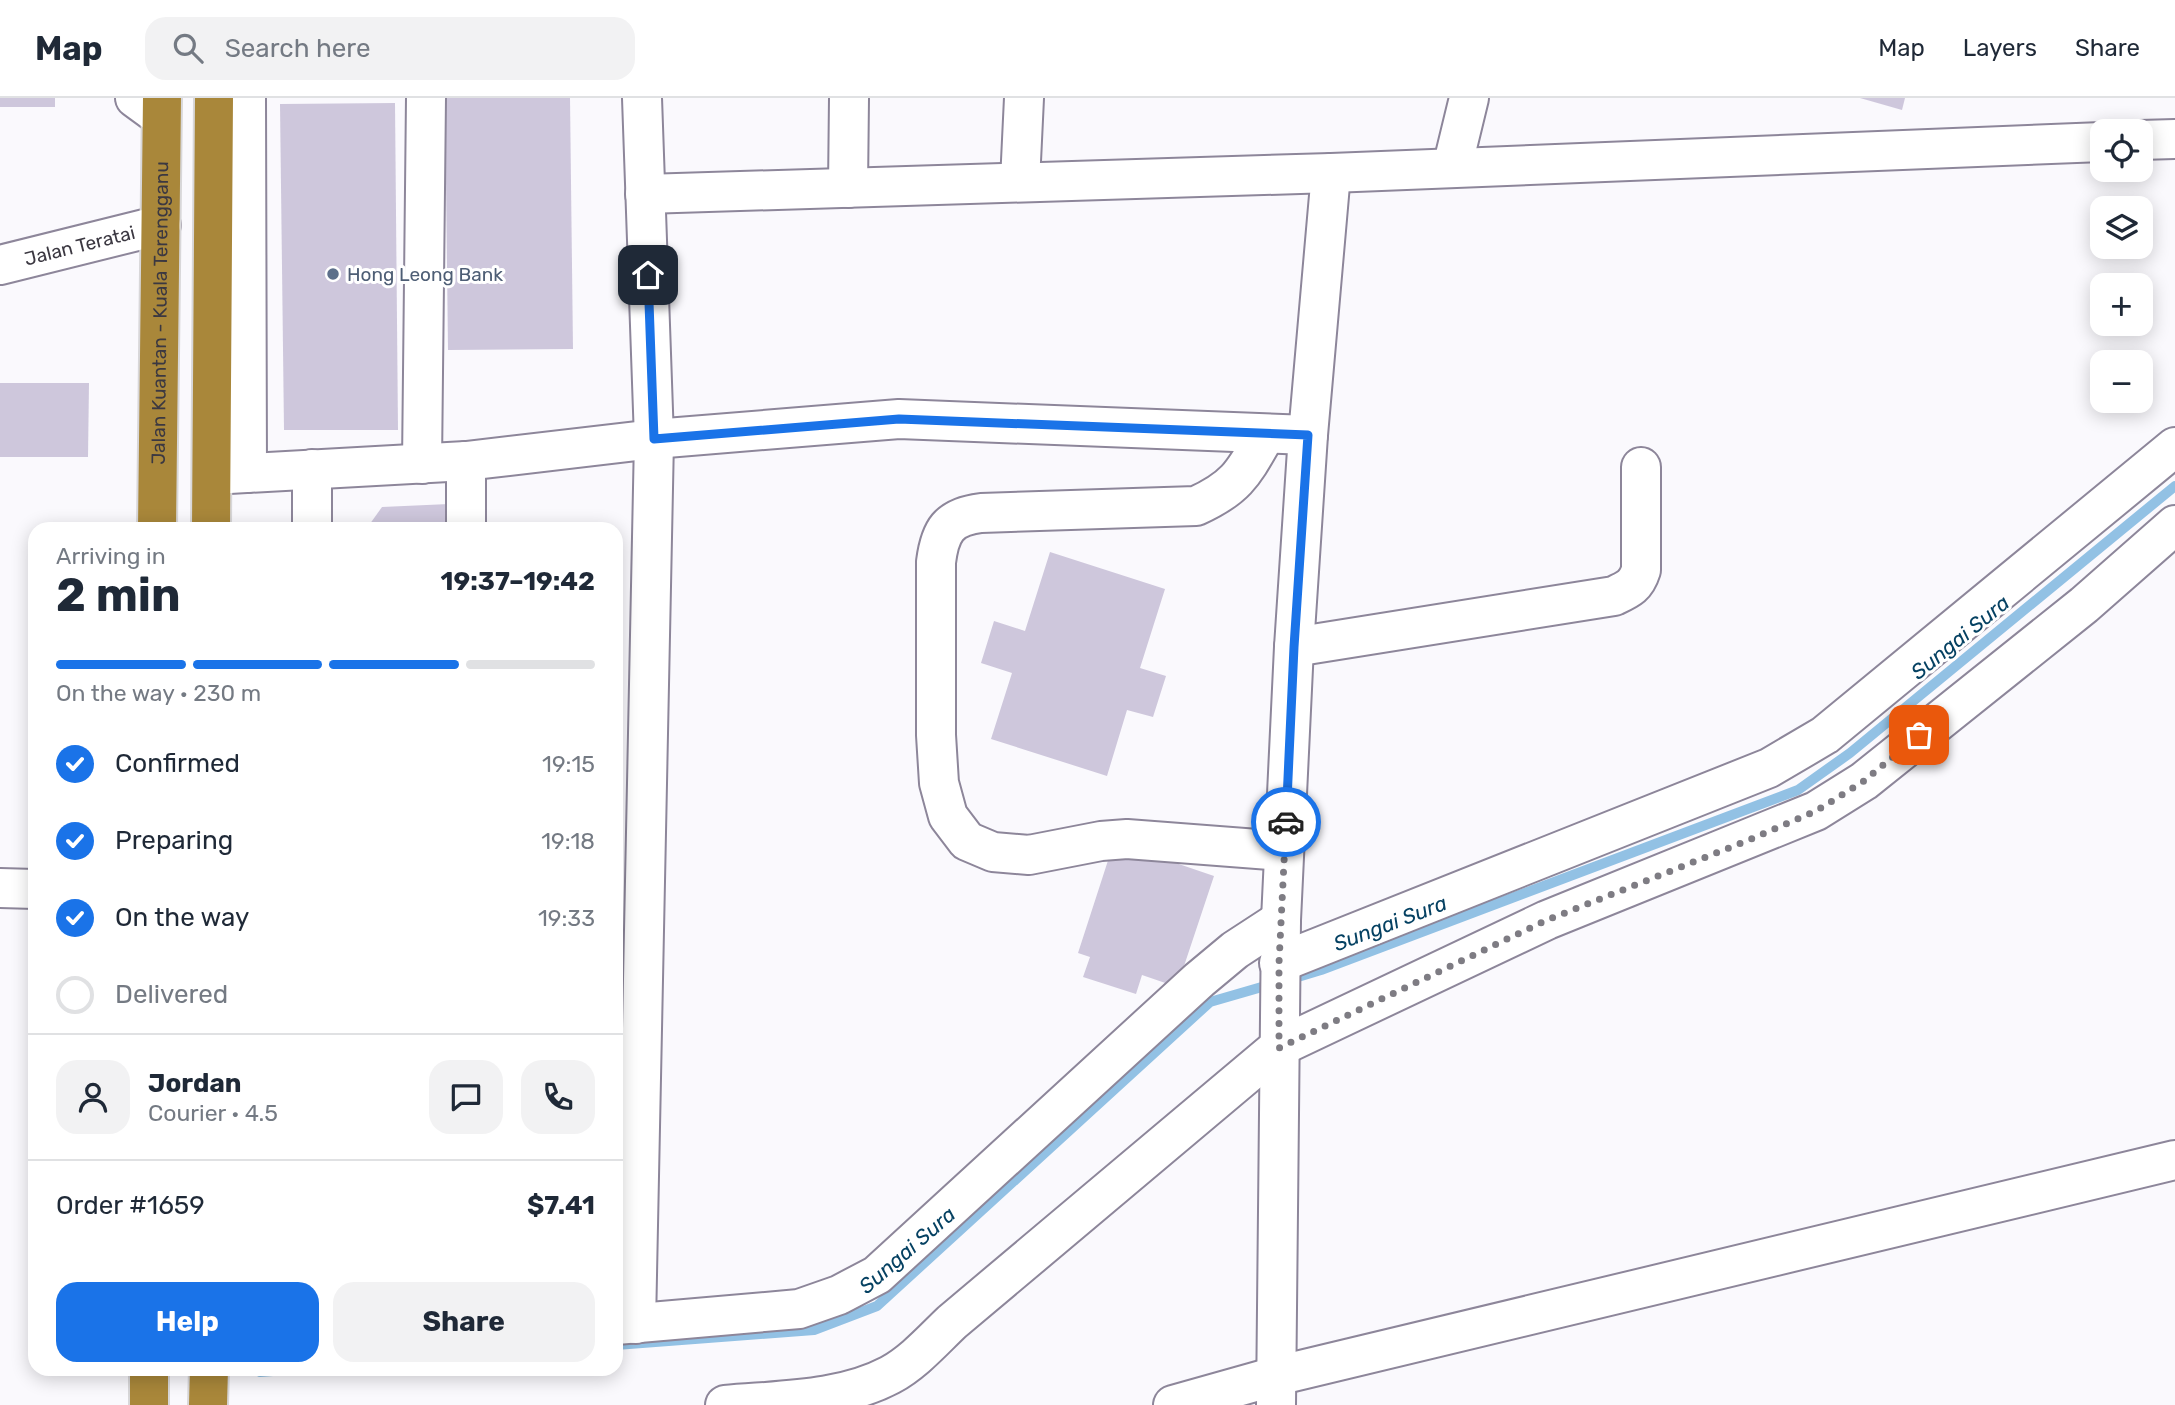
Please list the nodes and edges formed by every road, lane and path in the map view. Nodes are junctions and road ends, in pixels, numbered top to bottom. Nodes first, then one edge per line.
1 (214, 98) edge
2 (246, 98) edge
3 (426, 98) edge
4 (642, 98) edge
5 (849, 98) edge
6 (1024, 98) edge
7 (1469, 98) edge
8 (153, 104) edge
9 (2175, 139) edge
10 (2153, 140) edge
11 (2090, 142) edge
12 (1452, 168) junction
13 (1331, 173) junction
14 (1020, 182) junction
15 (848, 188) junction
16 (645, 194) junction
17 (161, 225) junction
18 (0, 265) edge
19 (1266, 434) junction
20 (1308, 435) junction
21 (654, 439) junction
22 (2175, 447) edge
23 (466, 461) junction
24 (422, 464) junction
25 (1641, 467) dead end
26 (312, 470) junction
27 (230, 474) junction
28 (158, 522) edge
29 (213, 522) edge
30 (312, 522) edge
31 (466, 522) edge
32 (2175, 524) edge
33 (1294, 647) junction
34 (1284, 850) junction
35 (0, 888) edge
36 (28, 889) edge
37 (1281, 920) junction
38 (1279, 967) junction
39 (1280, 1035) junction
40 (629, 1037) edge
41 (2175, 1160) edge
42 (626, 1325) edge
43 (149, 1376) edge
44 (209, 1376) edge
45 (1276, 1390) edge
46 (149, 1405) edge
47 (208, 1405) edge
48 (725, 1405) edge
49 (1173, 1405) edge

1 - 27 highway
2 - 27 street
3 - 24 street
4 - 16 street
5 - 15 street
6 - 14 street
7 - 12 street
8 - 17 highway, Jalan Kuantan - Kuala Terengganu
9 - 10 street
11 - 12 street
12 - 13 street
13 - 14 street
13 - 20 street
14 - 15 street
15 - 16 street
16 - 21 street
17 - 18 street, Jalan Teratai
17 - 28 highway, Jalan Kuantan - Kuala Terengganu
19 - 20 street
19 - 21 street
19 - 34 street
20 - 33 street
21 - 23 street
21 - 40 street
22 - 38 street
23 - 24 street
23 - 31 street
24 - 26 street
25 - 33 street
26 - 27 street
26 - 30 street
27 - 29 highway
32 - 39 street
33 - 34 street
34 - 37 street
35 - 36 street
37 - 38 street
37 - 42 street
38 - 39 street
39 - 45 street
39 - 48 street
40 - 42 street
41 - 45 street
43 - 46 highway
44 - 47 highway
45 - 49 street

